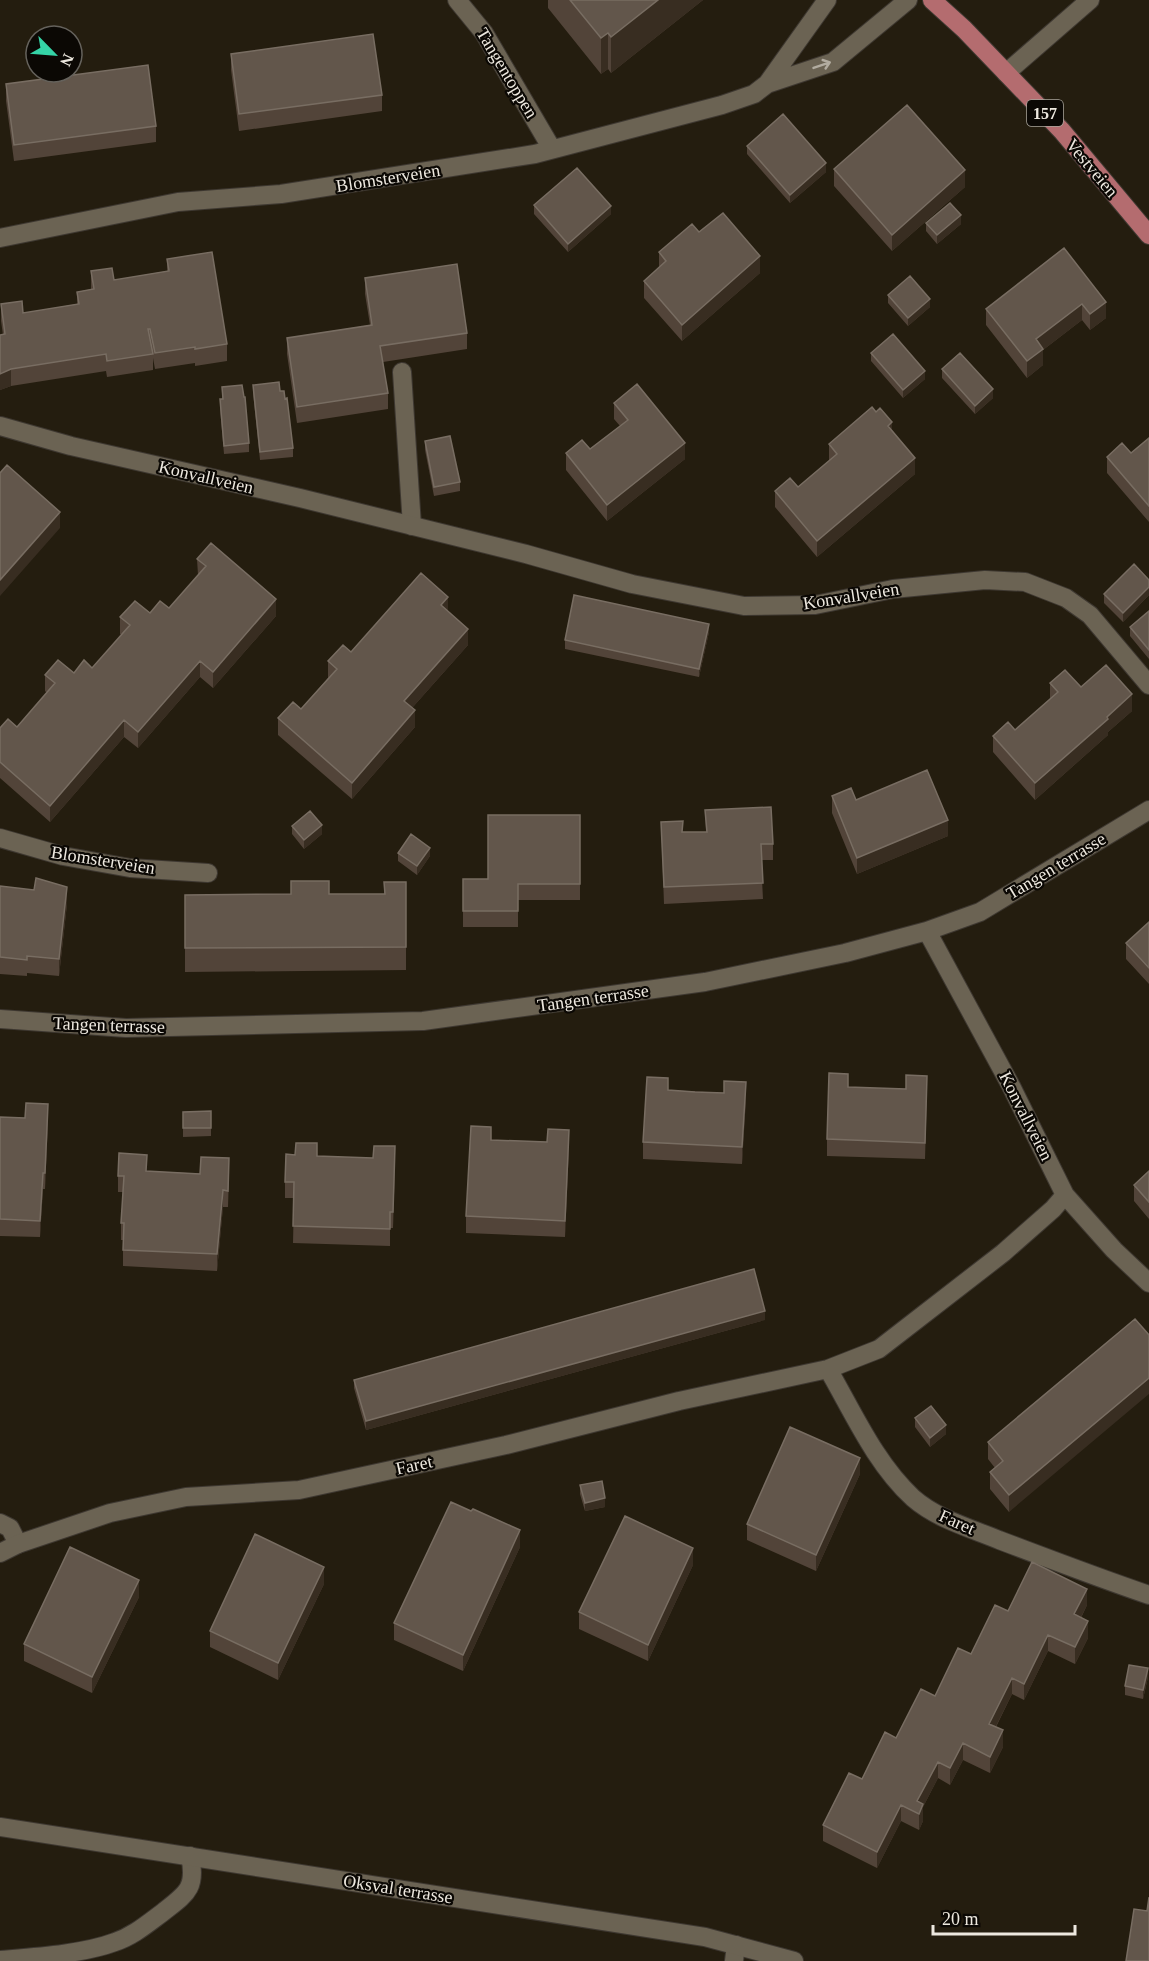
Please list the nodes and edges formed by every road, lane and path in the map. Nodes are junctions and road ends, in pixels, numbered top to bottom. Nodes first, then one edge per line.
1 (457, 0) edge
2 (827, 0) edge
3 (908, 0) edge
4 (932, 0) edge
5 (1090, 0) edge
6 (1006, 73) junction
7 (767, 84) junction
8 (552, 149) junction
9 (1149, 235) edge
10 (0, 238) edge
11 (402, 372) dead end
12 (0, 426) edge
13 (412, 526) junction
14 (1149, 685) edge
15 (1149, 810) edge
16 (0, 838) edge
17 (208, 873) dead end
18 (927, 931) junction
19 (0, 1019) edge
20 (1065, 1195) junction
21 (1149, 1283) edge
22 (828, 1369) junction
23 (0, 1523) edge
24 (18, 1544) junction
25 (0, 1552) edge
26 (1149, 1596) edge
27 (0, 1827) edge
28 (190, 1856) junction
29 (735, 1953) edge
30 (0, 1960) edge
31 (794, 1961) edge

1 - 8 street, Tangentoppen
2 - 7 street, Blomsterveien
7 -> 3 street, Blomsterveien
4 - 6 main road, Vestveien / 157
5 - 6 street
6 - 9 main road, Vestveien / 157
7 - 8 street, Blomsterveien
8 - 10 street, Blomsterveien
11 - 13 street
12 - 13 street, Konvallveien
13 - 14 street, Konvallveien
15 - 18 street, Tangen terrasse
16 - 17 street, Blomsterveien
18 - 19 street, Tangen terrasse
18 - 20 street, Konvallveien
20 - 21 street, Konvallveien
20 - 22 street, Faret
22 - 24 street, Faret
22 - 26 street, Faret
23 - 24 street
24 - 25 street, Faret
27 - 28 street, Oksval terrasse
28 - 29 street, Oksval terrasse
28 - 30 street
29 - 31 street, Oksval terrasse

